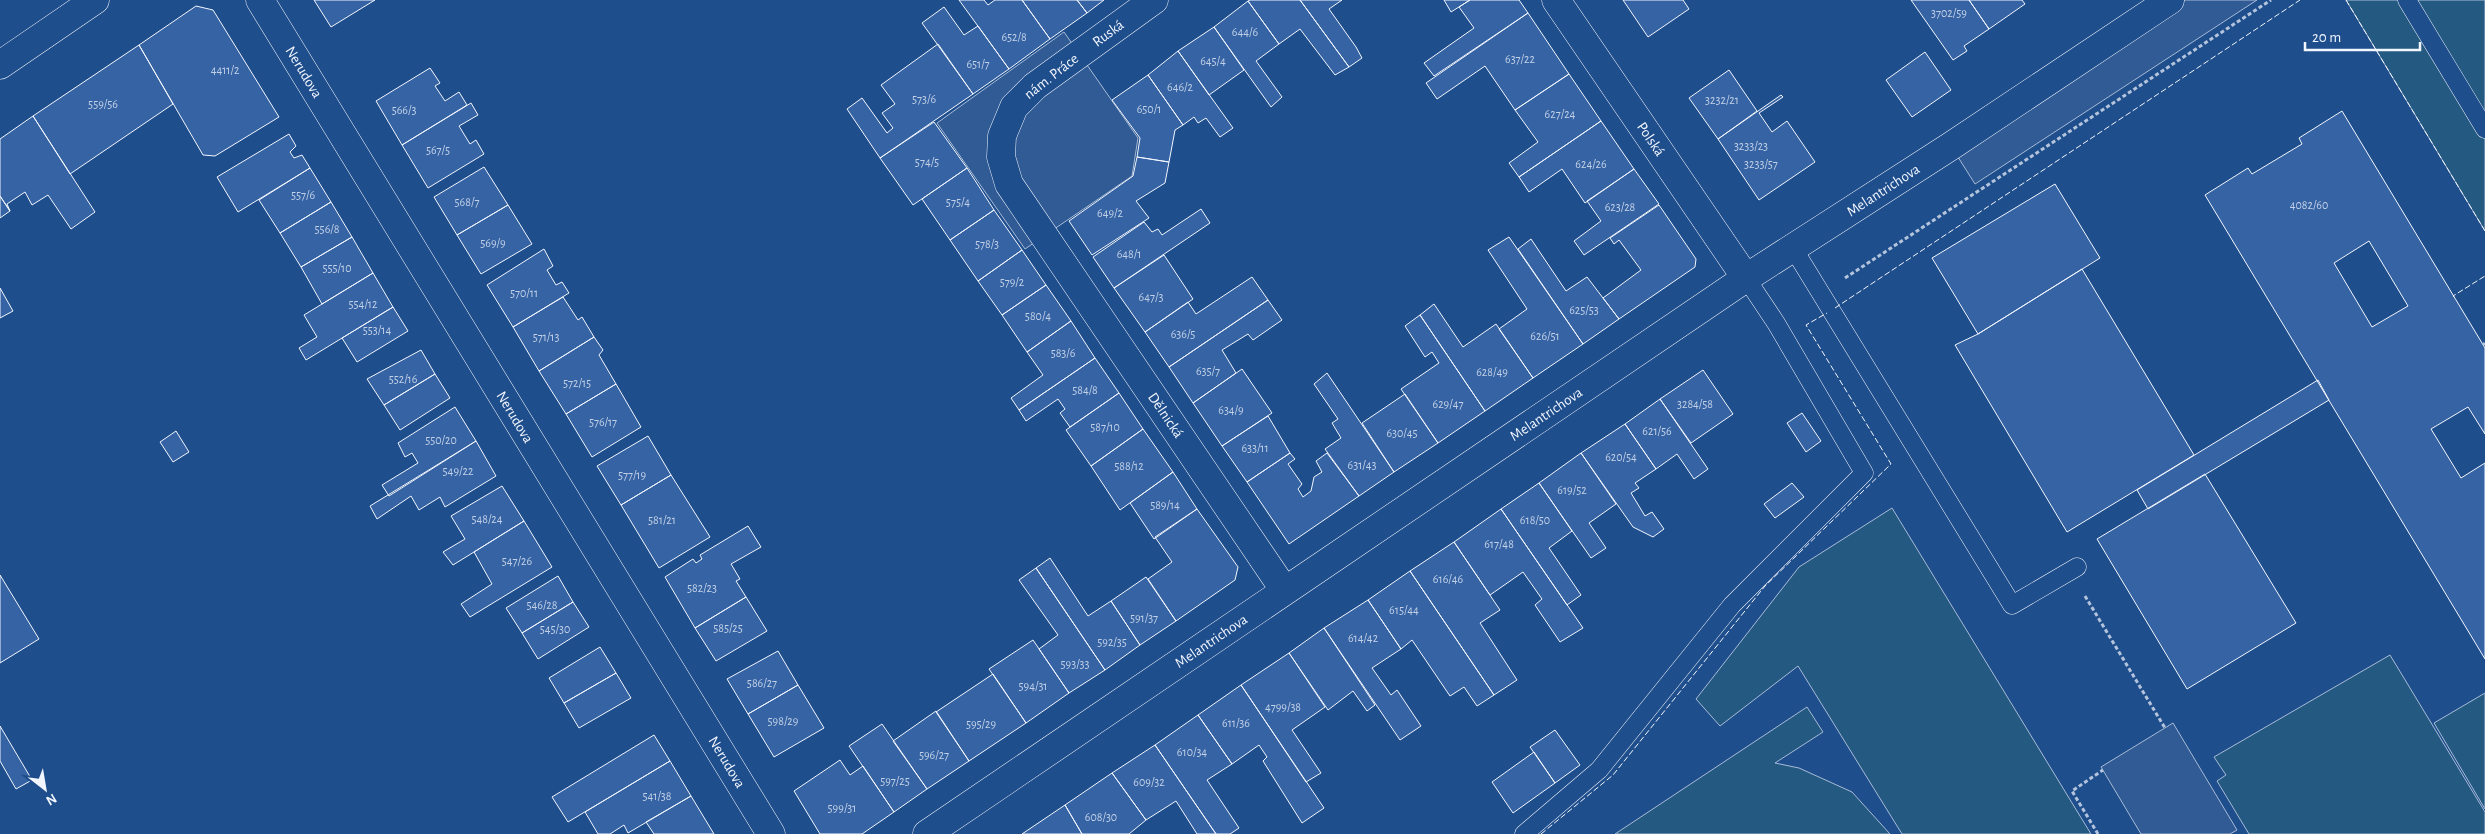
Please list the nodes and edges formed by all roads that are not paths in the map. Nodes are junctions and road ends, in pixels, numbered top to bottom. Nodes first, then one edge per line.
1 (95, 0) edge
2 (260, 0) edge
3 (1154, 0) edge
4 (1556, 0) edge
5 (2170, 0) edge
6 (2407, 0) edge
7 (1087, 49) joint
8 (0, 65) edge
9 (2485, 129) edge
10 (1046, 239) joint
11 (1793, 248) junction
12 (1746, 278) junction
13 (2074, 569) road end
14 (1285, 591) junction
15 (771, 834) edge
16 (927, 834) edge
17 (1524, 834) edge

1 - 8 street
2 - 15 street, Nerudova
3 - 7 street, Ruská
4 - 12 street, Polská
5 - 11 street, Melantrichova
6 - 9 lane
7 - 10 street, nám. Práce
10 - 14 street, Dělnická
11 - 12 street, Melantrichova
11 - 13 lane
12 - 14 street, Melantrichova
12 - 17 lane
14 - 16 street, Melantrichova

